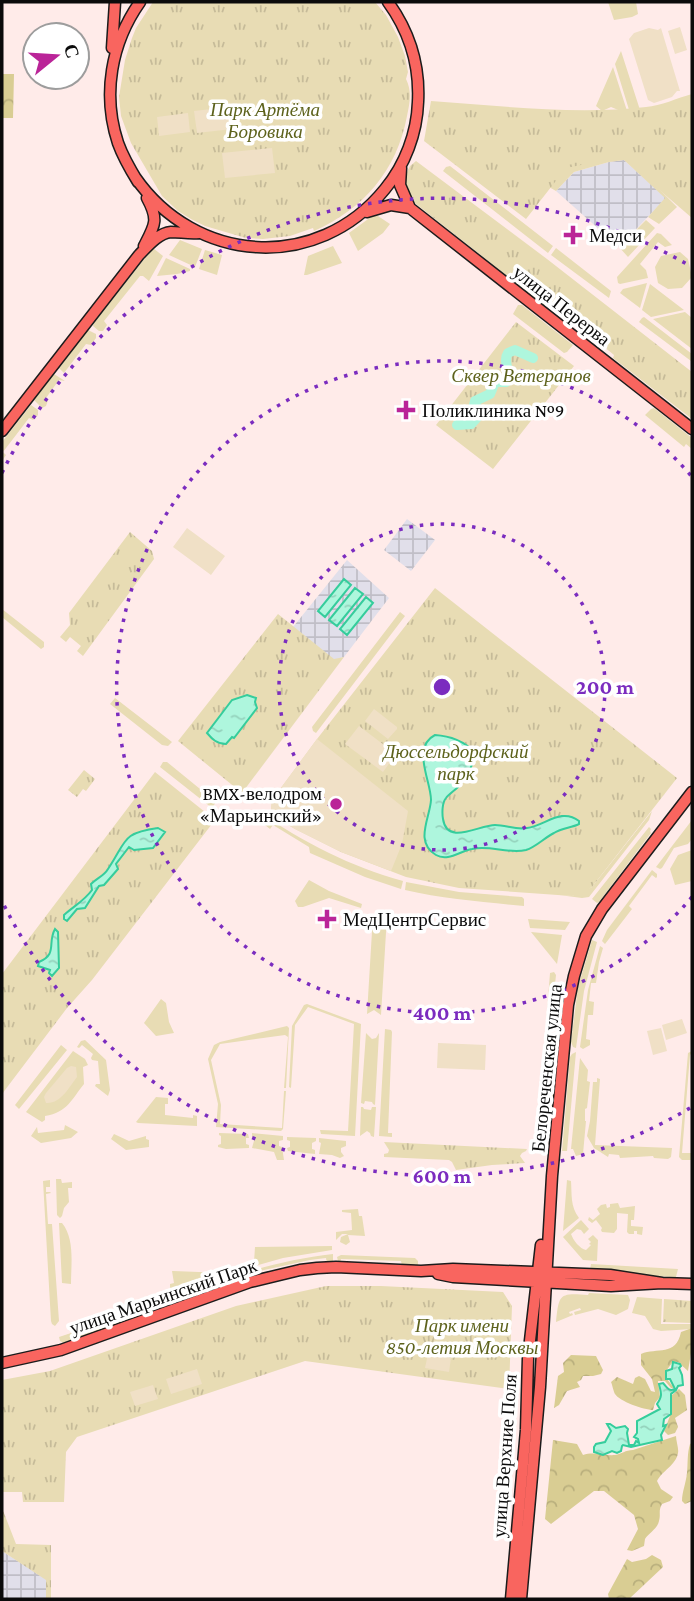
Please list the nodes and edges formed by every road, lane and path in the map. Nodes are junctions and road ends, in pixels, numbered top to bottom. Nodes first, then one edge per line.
1 (115, 2) edge
2 (140, 2) edge
3 (388, 2) edge
4 (395, 2) edge
5 (398, 17) junction
6 (112, 66) junction
7 (403, 161) junction
8 (135, 177) junction
9 (410, 208) junction
10 (358, 216) junction
11 (200, 233) junction
12 (139, 255) junction
13 (692, 429) edge
14 (2, 431) edge
15 (692, 792) edge
16 (543, 1252) junction
17 (517, 1275) junction
18 (541, 1277) junction
19 (565, 1278) junction
20 (692, 1284) edge
21 (540, 1299) junction
22 (2, 1363) edge
23 (511, 1599) edge
24 (522, 1599) edge

1 - 6 main road
2 - 6 main road
3 - 5 main road
4 - 5 main road
5 - 7 main road
6 - 8 main road
7 - 9 main road
7 - 10 main road
8 - 11 main road
8 - 12 main road
9 - 10 main road
9 - 13 main road, улица Перерва
10 - 11 main road
11 - 12 main road
12 - 14 main road
15 - 16 main road, Белореченская улица
16 - 17 main road
16 - 18 main road, Белореченская улица
16 - 19 main road
17 - 18 main road, улица Марьинский Парк
17 - 21 main road
17 - 22 main road, улица Марьинский Парк
18 - 19 main road, улица Марьинский Парк
18 - 21 main road, улица Верхние Поля
19 - 20 main road, улица Марьинский Парк
19 - 21 main road
21 - 23 main road, улица Верхние Поля
21 - 24 main road, улица Верхние Поля

